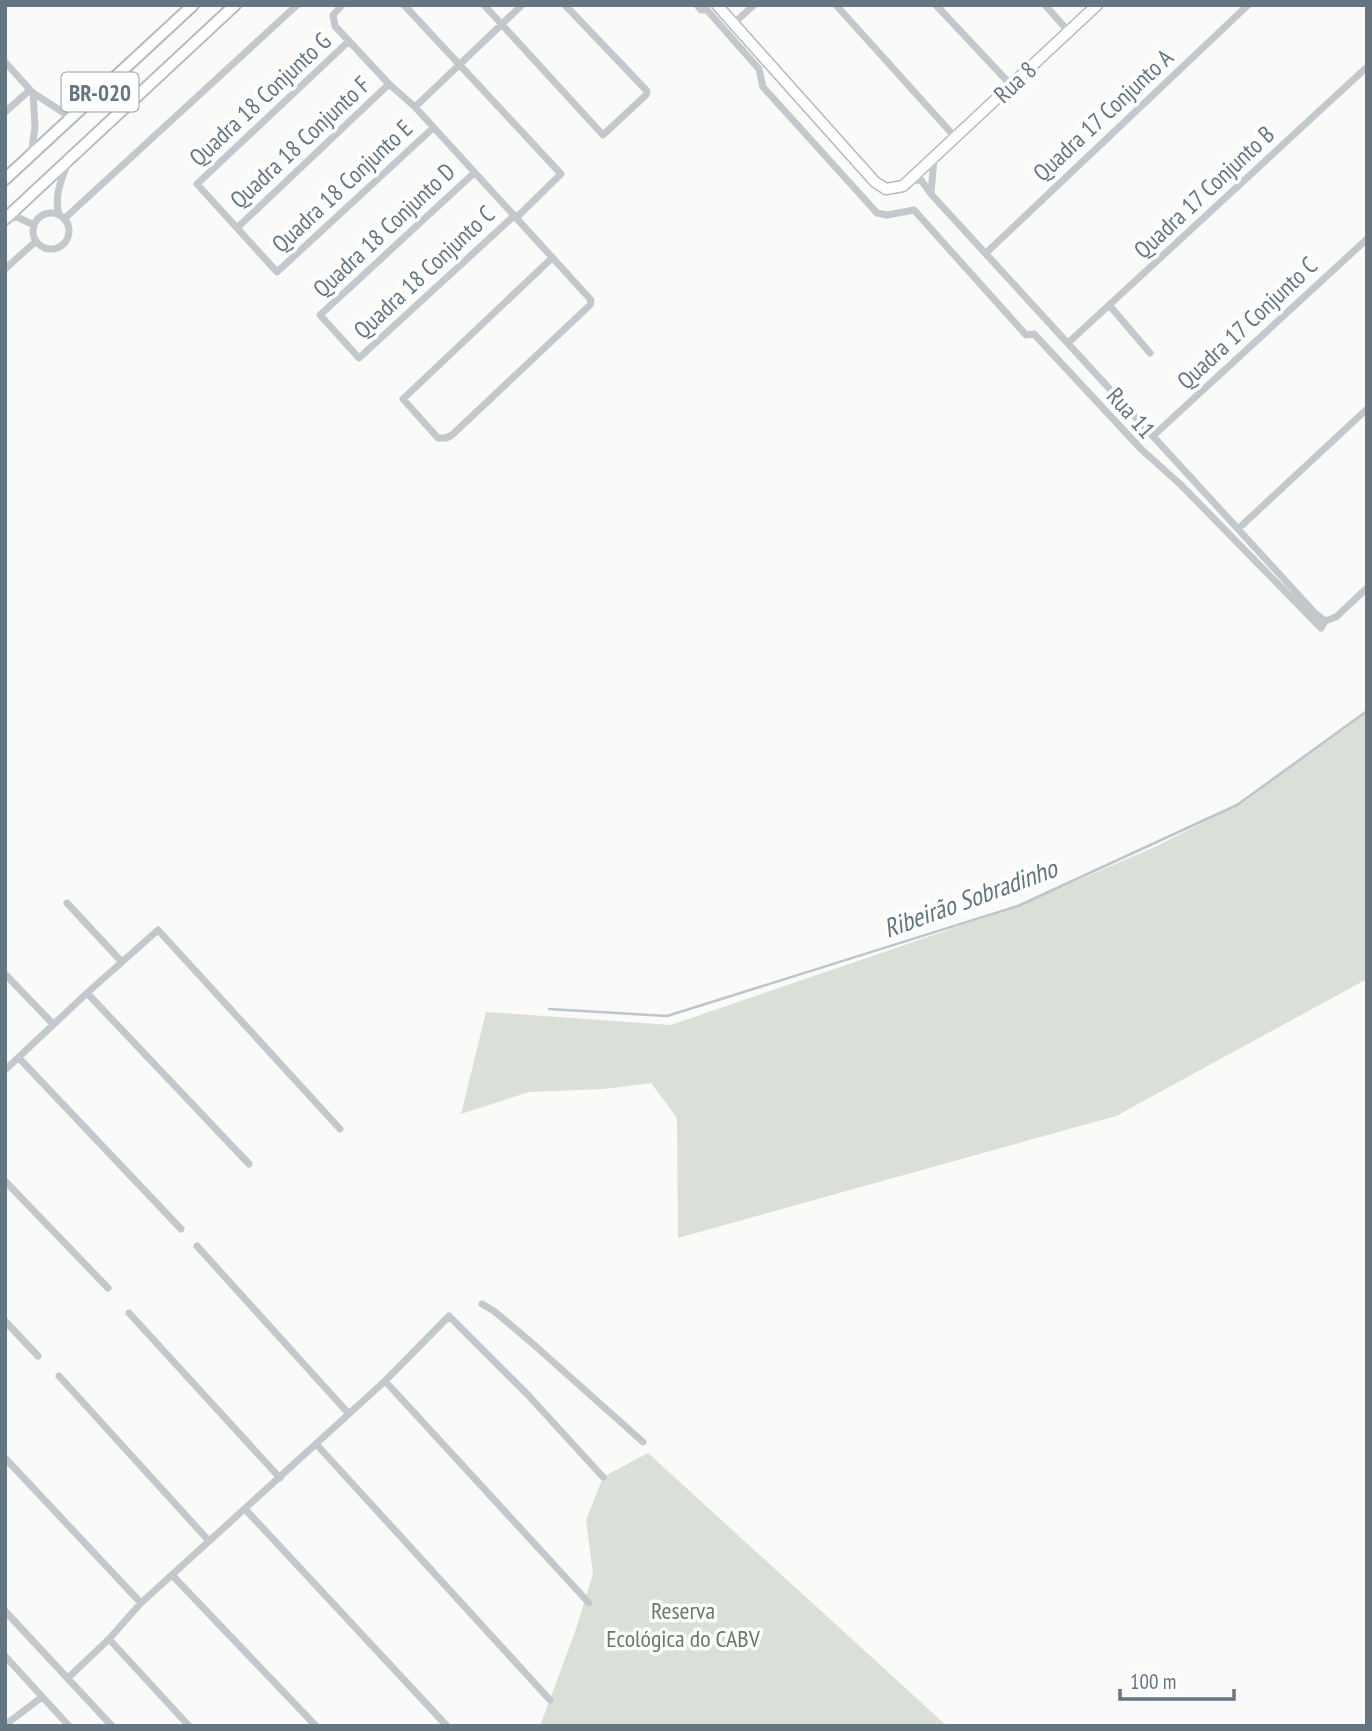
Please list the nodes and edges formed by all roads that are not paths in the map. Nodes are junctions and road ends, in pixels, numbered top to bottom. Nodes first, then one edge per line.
1 (193, 5) edge
2 (235, 5) edge
3 (297, 5) edge
4 (342, 5) edge
5 (404, 5) edge
6 (484, 5) edge
7 (522, 5) edge
8 (565, 5) edge
9 (697, 5) edge
10 (717, 5) edge
11 (754, 5) edge
12 (836, 5) edge
13 (936, 5) edge
14 (1045, 5) edge
15 (1097, 5) edge
16 (1248, 5) edge
17 (734, 23) junction
18 (502, 25) junction
19 (1069, 32) junction
20 (349, 41) junction
21 (5, 62) edge
22 (460, 66) junction
23 (1367, 67) edge
24 (390, 84) junction
25 (1011, 85) junction
26 (32, 92) junction
27 (415, 107) junction
28 (5, 112) edge
29 (72, 118) junction
30 (432, 128) junction
31 (955, 137) junction
32 (31, 155) junction
33 (934, 159) junction
34 (69, 161) junction
35 (474, 173) junction
36 (5, 179) edge
37 (909, 181) junction
38 (931, 194) junction
39 (516, 216) junction
40 (61, 217) junction
41 (5, 219) edge
42 (34, 225) junction
43 (237, 228) junction
44 (1367, 239) edge
45 (36, 241) junction
46 (985, 253) junction
47 (552, 258) junction
48 (5, 269) edge
49 (1110, 306) junction
50 (1068, 343) junction
51 (1150, 353) dead end
52 (359, 358) joint
53 (1367, 409) edge
54 (1153, 436) junction
55 (1238, 529) junction
56 (1367, 588) edge
57 (1325, 621) junction
58 (67, 903) dead end
59 (121, 961) junction
60 (5, 974) edge
61 (87, 993) junction
62 (53, 1024) junction
63 (19, 1058) junction
64 (5, 1070) edge
65 (340, 1129) dead end
66 (250, 1164) dead end
67 (5, 1181) edge
68 (181, 1229) dead end
69 (197, 1247) dead end
70 (108, 1288) dead end
71 (482, 1304) dead end
72 (129, 1313) dead end
73 (5, 1321) edge
74 (38, 1356) dead end
75 (59, 1376) dead end
76 (385, 1381) junction
77 (349, 1414) junction
78 (643, 1442) dead end
79 (317, 1445) junction
80 (5, 1458) edge
81 (603, 1477) dead end
82 (279, 1478) junction
83 (245, 1509) junction
84 (209, 1541) junction
85 (172, 1575) junction
86 (141, 1603) junction
87 (589, 1603) dead end
88 (5, 1611) edge
89 (109, 1639) junction
90 (5, 1657) edge
91 (68, 1678) junction
92 (42, 1697) junction
93 (550, 1700) dead end
94 (5, 1725) edge
95 (69, 1726) edge
96 (112, 1726) edge
97 (189, 1726) edge
98 (316, 1726) edge
99 (447, 1726) edge

1 - 29 highway, BR-020
2 - 34 highway, BR-020
3 - 40 street
4 - 20 street
5 - 22 street
6 - 18 street
7 - 18 street
8 - 18 street
9 - 57 street
10 - 17 main road
11 - 17 street
12 - 31 street
13 - 25 street
14 - 19 street
15 - 19 main road, Rua 8
16 - 46 street, Quadra 17 Conjunto A
17 - 37 main road
18 - 22 street
19 - 25 main road, Rua 8
20 - 24 street
20 - 43 street, Quadra 18 Conjunto G
21 - 26 street
22 - 27 street
22 - 39 street, Quadra 18 Conjunto C
23 - 49 street, Quadra 17 Conjunto B
24 - 27 street
24 - 43 street, Quadra 18 Conjunto F
25 - 31 main road, Rua 8
26 - 28 street
26 - 29 street
26 - 32 street
27 - 30 street
29 - 32 highway, BR-020
30 - 35 street
30 - 43 street, Quadra 18 Conjunto E
31 - 33 main road, Rua 8
32 - 36 highway, BR-020
33 - 37 main road
33 - 38 street
34 - 40 street
34 - 41 highway, BR-020
35 - 39 street
35 - 52 street, Quadra 18 Conjunto D
37 - 38 street, Rua 11
38 - 46 street, Rua 11
39 - 47 street
39 - 52 street, Quadra 18 Conjunto C
40 - 42 street
40 - 45 street
41 - 42 street
42 - 45 street
44 - 54 street, Quadra 17 Conjunto C
45 - 48 street
46 - 50 street, Rua 11
47 - 47 street
49 - 50 street, Quadra 17 Conjunto B
49 - 51 street
50 - 54 street, Rua 11
53 - 55 street
54 - 55 street, Rua 11
55 - 57 street, Rua 11
56 - 57 street
58 - 59 street
59 - 61 street
59 - 65 street
60 - 62 street
61 - 62 street
61 - 66 street
62 - 63 street
63 - 64 street
63 - 68 street
67 - 70 street
69 - 77 street
71 - 78 street
72 - 82 street
73 - 74 street
75 - 84 street
76 - 77 street
76 - 81 street
76 - 87 street
77 - 79 street
79 - 82 street
79 - 93 street
80 - 86 street
82 - 83 street
83 - 84 street
83 - 99 street
84 - 85 street
85 - 86 street
85 - 98 street
86 - 89 street
88 - 91 street
89 - 91 street
89 - 97 street
90 - 92 street
91 - 96 street
92 - 94 street
92 - 95 street

